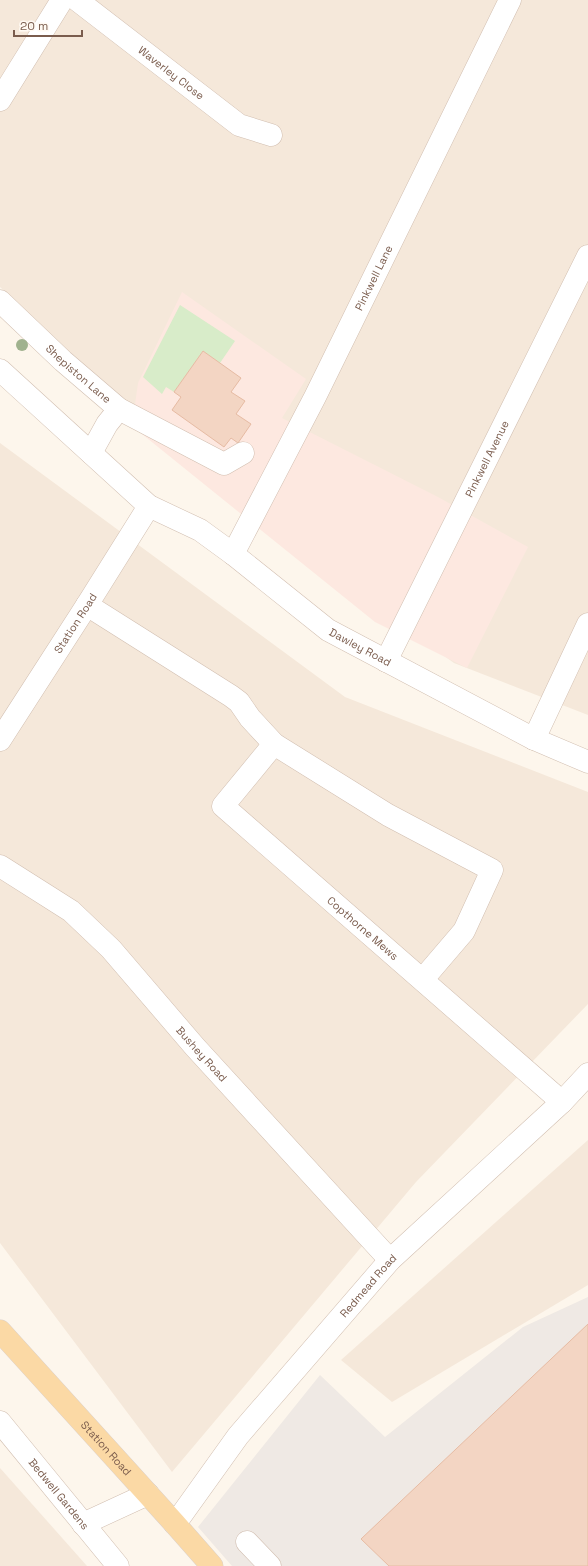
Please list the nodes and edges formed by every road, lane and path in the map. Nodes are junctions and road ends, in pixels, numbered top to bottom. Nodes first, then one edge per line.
1 (62, 0) edge
2 (77, 0) edge
3 (510, 0) edge
4 (0, 100) edge
5 (271, 136) dead end
6 (588, 256) edge
7 (0, 301) edge
8 (0, 370) edge
9 (119, 409) junction
10 (91, 453) junction
11 (244, 453) dead end
12 (149, 506) junction
13 (233, 554) junction
14 (88, 605) junction
15 (588, 624) edge
16 (386, 661) junction
17 (534, 739) junction
18 (0, 740) edge
19 (274, 744) junction
20 (588, 762) edge
21 (0, 866) edge
22 (423, 979) junction
23 (588, 1074) edge
24 (562, 1102) junction
25 (390, 1260) junction
26 (0, 1331) edge
27 (0, 1422) edge
28 (148, 1494) junction
29 (83, 1524) junction
30 (175, 1524) junction
31 (247, 1542) dead end
32 (118, 1566) edge
33 (212, 1566) edge
34 (270, 1566) edge

1 - 4 street
2 - 5 street, Waverley Close
3 - 13 street, Pinkwell Lane
6 - 16 street, Pinkwell Avenue
7 - 9 street, Shepiston Lane
8 - 10 street
9 - 10 street, Shepiston Lane
9 - 11 street
10 - 12 street
12 - 13 street, Dawley Road
12 - 14 street, Station Road
13 - 16 street, Dawley Road
14 - 18 street, Station Road
14 - 19 street
15 - 17 street
16 - 17 street, Dawley Road
17 - 20 street, Dawley Road
19 - 22 street, Copthorne Mews
19 - 22 street
21 - 25 street, Bushey Road
22 - 24 street, Copthorne Mews
23 - 24 street, Redmead Road
24 - 25 street, Redmead Road
25 - 30 street, Redmead Road
26 - 28 main road, Station Road
27 - 29 street, Bedwell Gardens
28 - 29 street
28 - 30 main road, Station Road
29 - 32 street, Bedwell Gardens
30 - 33 main road, Station Road
31 - 34 street

